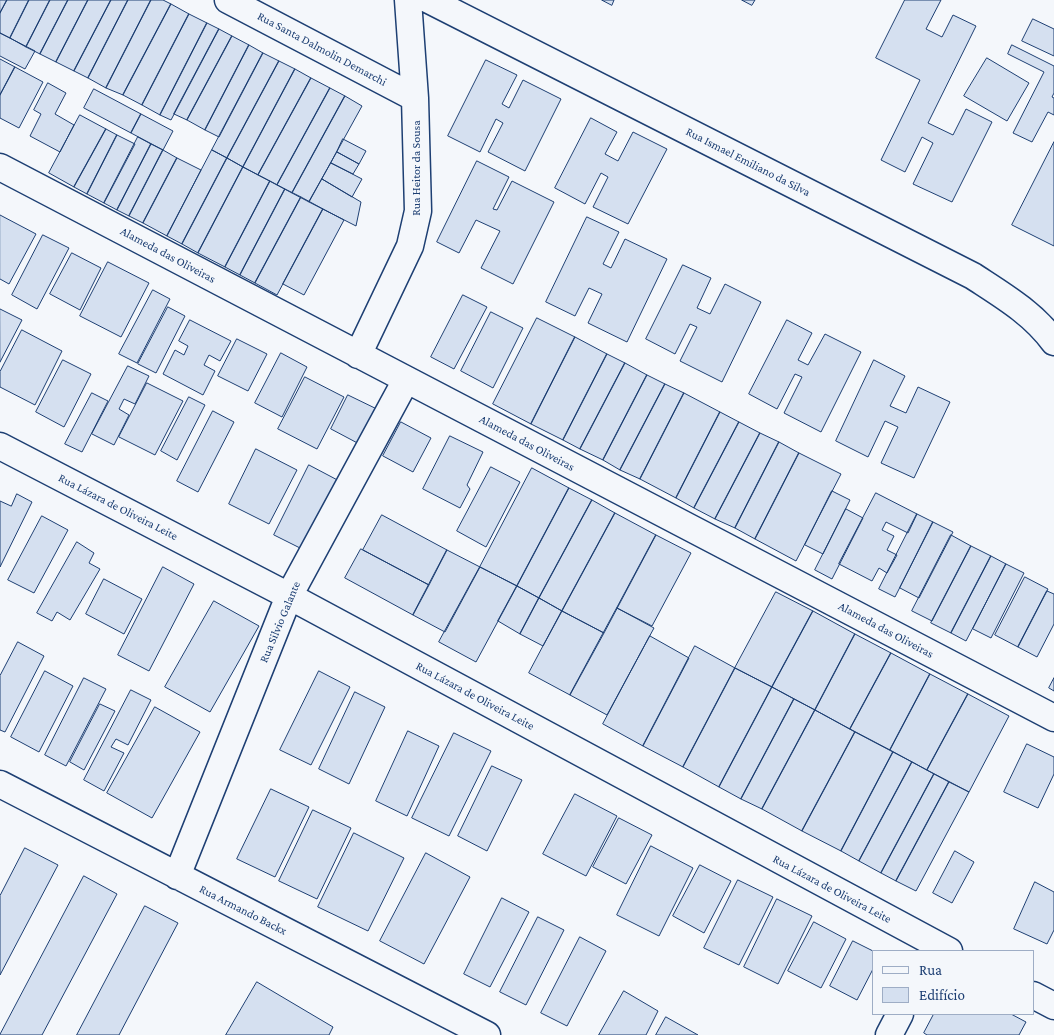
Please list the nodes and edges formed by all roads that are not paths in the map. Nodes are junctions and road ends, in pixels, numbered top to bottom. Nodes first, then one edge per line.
1 (228, 0) edge
2 (408, 0) edge
3 (429, 0) edge
4 (415, 98) junction
5 (0, 167) edge
6 (1054, 342) edge
7 (358, 355) junction
8 (406, 380) junction
9 (0, 446) edge
10 (289, 596) junction
11 (1054, 718) edge
12 (0, 784) edge
13 (177, 876) junction
14 (939, 949) edge
15 (1034, 996) edge
16 (1054, 1006) edge
17 (899, 1015) edge
18 (487, 1035) edge
19 (889, 1035) edge

1 - 4 street, Rua Santa Dalmolin Demarchi
2 - 4 street, Rua Heitor da Sousa
3 - 6 street, Rua Ismael Emiliano da Silva
4 - 7 street, Rua Heitor da Sousa
5 - 7 street, Alameda das Oliveiras
7 - 8 street, Alameda das Oliveiras
8 - 10 street, Rua Silvio Galante
8 - 11 street, Alameda das Oliveiras
9 - 10 street, Rua Lázara de Oliveira Leite
10 - 13 street, Rua Silvio Galante
10 - 14 street, Rua Lázara de Oliveira Leite
12 - 13 street, Rua Armando Backx
13 - 18 street, Rua Armando Backx
15 - 16 street
17 - 19 street

